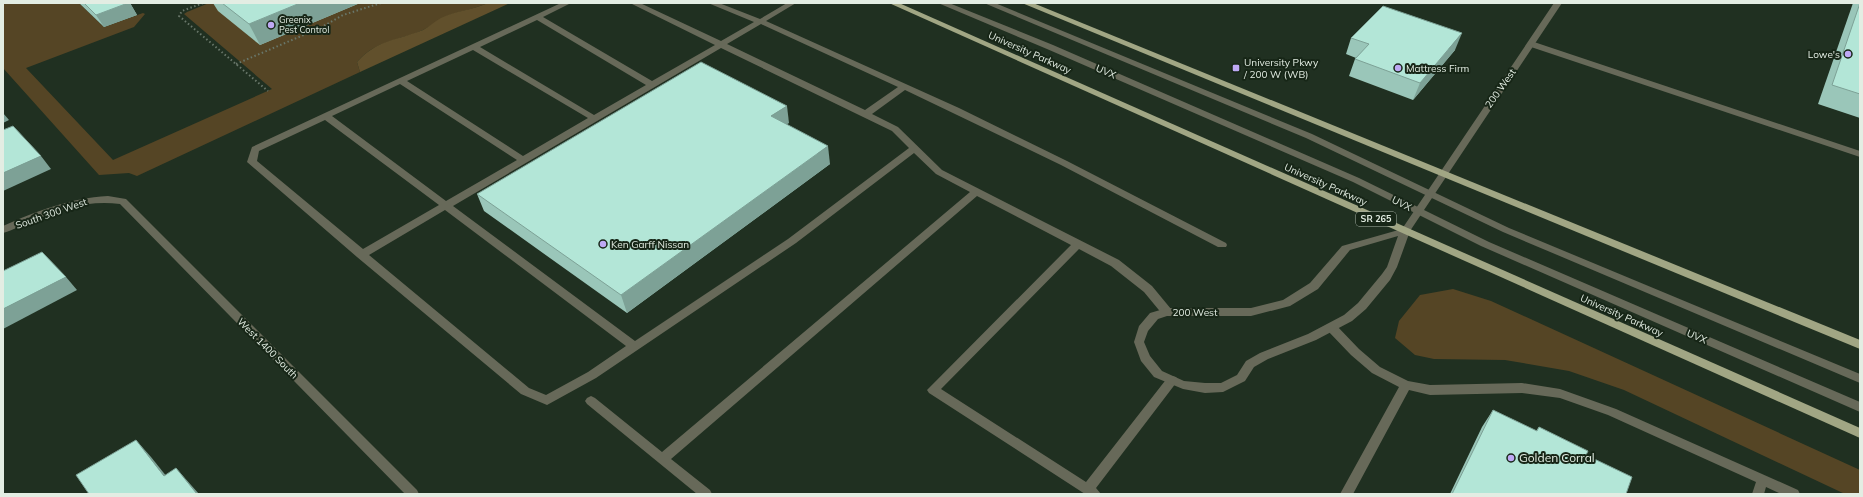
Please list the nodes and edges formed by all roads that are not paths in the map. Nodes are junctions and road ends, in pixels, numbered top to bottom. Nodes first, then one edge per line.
1 (567, 3) edge
2 (634, 3) edge
3 (712, 3) edge
4 (792, 3) edge
5 (893, 3) edge
6 (942, 3) edge
7 (988, 3) edge
8 (1026, 3) edge
9 (1558, 3) edge
10 (538, 17) junction
11 (762, 22) junction
12 (1531, 44) junction
13 (722, 45) junction
14 (474, 47) junction
15 (401, 81) junction
16 (653, 85) junction
17 (903, 87) junction
18 (866, 114) junction
19 (326, 116) junction
20 (595, 119) junction
21 (915, 148) junction
22 (1860, 154) edge
23 (523, 160) junction
24 (1441, 173) junction
25 (977, 191) junction
26 (1429, 193) junction
27 (123, 201) joint
28 (446, 205) junction
29 (1417, 211) junction
30 (3, 230) edge
31 (1405, 231) junction
32 (1078, 244) junction
33 (1222, 245) dead end
34 (361, 255) junction
35 (1167, 312) junction
36 (1332, 328) junction
37 (1860, 345) edge
38 (635, 346) junction
39 (1860, 379) edge
40 (1172, 380) junction
41 (1406, 385) junction
42 (591, 401) dead end
43 (1860, 407) edge
44 (1860, 433) edge
45 (662, 459) junction
46 (1763, 479) junction
47 (1091, 492) edge
48 (413, 494) edge
49 (706, 494) edge
50 (1346, 494) edge
51 (1758, 494) edge
52 (1794, 494) edge

1 - 10 street
2 - 13 street
3 - 11 street
4 - 11 street
5 - 31 main road, University Parkway / SR 265
6 - 29 street, UVX
7 - 26 street, UVX
8 - 24 main road
9 - 12 street, 200 West
10 - 14 street
10 - 16 street
11 - 13 street
11 - 17 street
12 - 22 street
12 - 24 street, 200 West
13 - 16 street
13 - 18 street
14 - 15 street
14 - 20 street
15 - 19 street
15 - 23 street
16 - 20 street
17 - 18 street
17 - 33 street
18 - 21 street
19 - 28 street
19 - 34 street
20 - 23 street
21 - 25 street
21 - 38 street
23 - 28 street
24 - 26 street, 200 West
24 - 37 main road
25 - 32 street
25 - 45 street
26 - 29 street, 200 West
26 - 39 street, UVX
27 - 30 street, South 300 West
27 - 48 street, West 1400 South
28 - 34 street
28 - 38 street
29 - 31 street, 200 West
29 - 43 street, UVX
31 - 35 street, 200 West
31 - 36 street, 200 West
31 - 44 main road, University Parkway / SR 265
32 - 35 street
32 - 47 street
34 - 38 street
35 - 40 street, 200 West
36 - 40 street, 200 West
36 - 41 street
40 - 47 street
41 - 46 street
41 - 50 street
42 - 45 street
45 - 49 street
46 - 51 street
46 - 52 street

